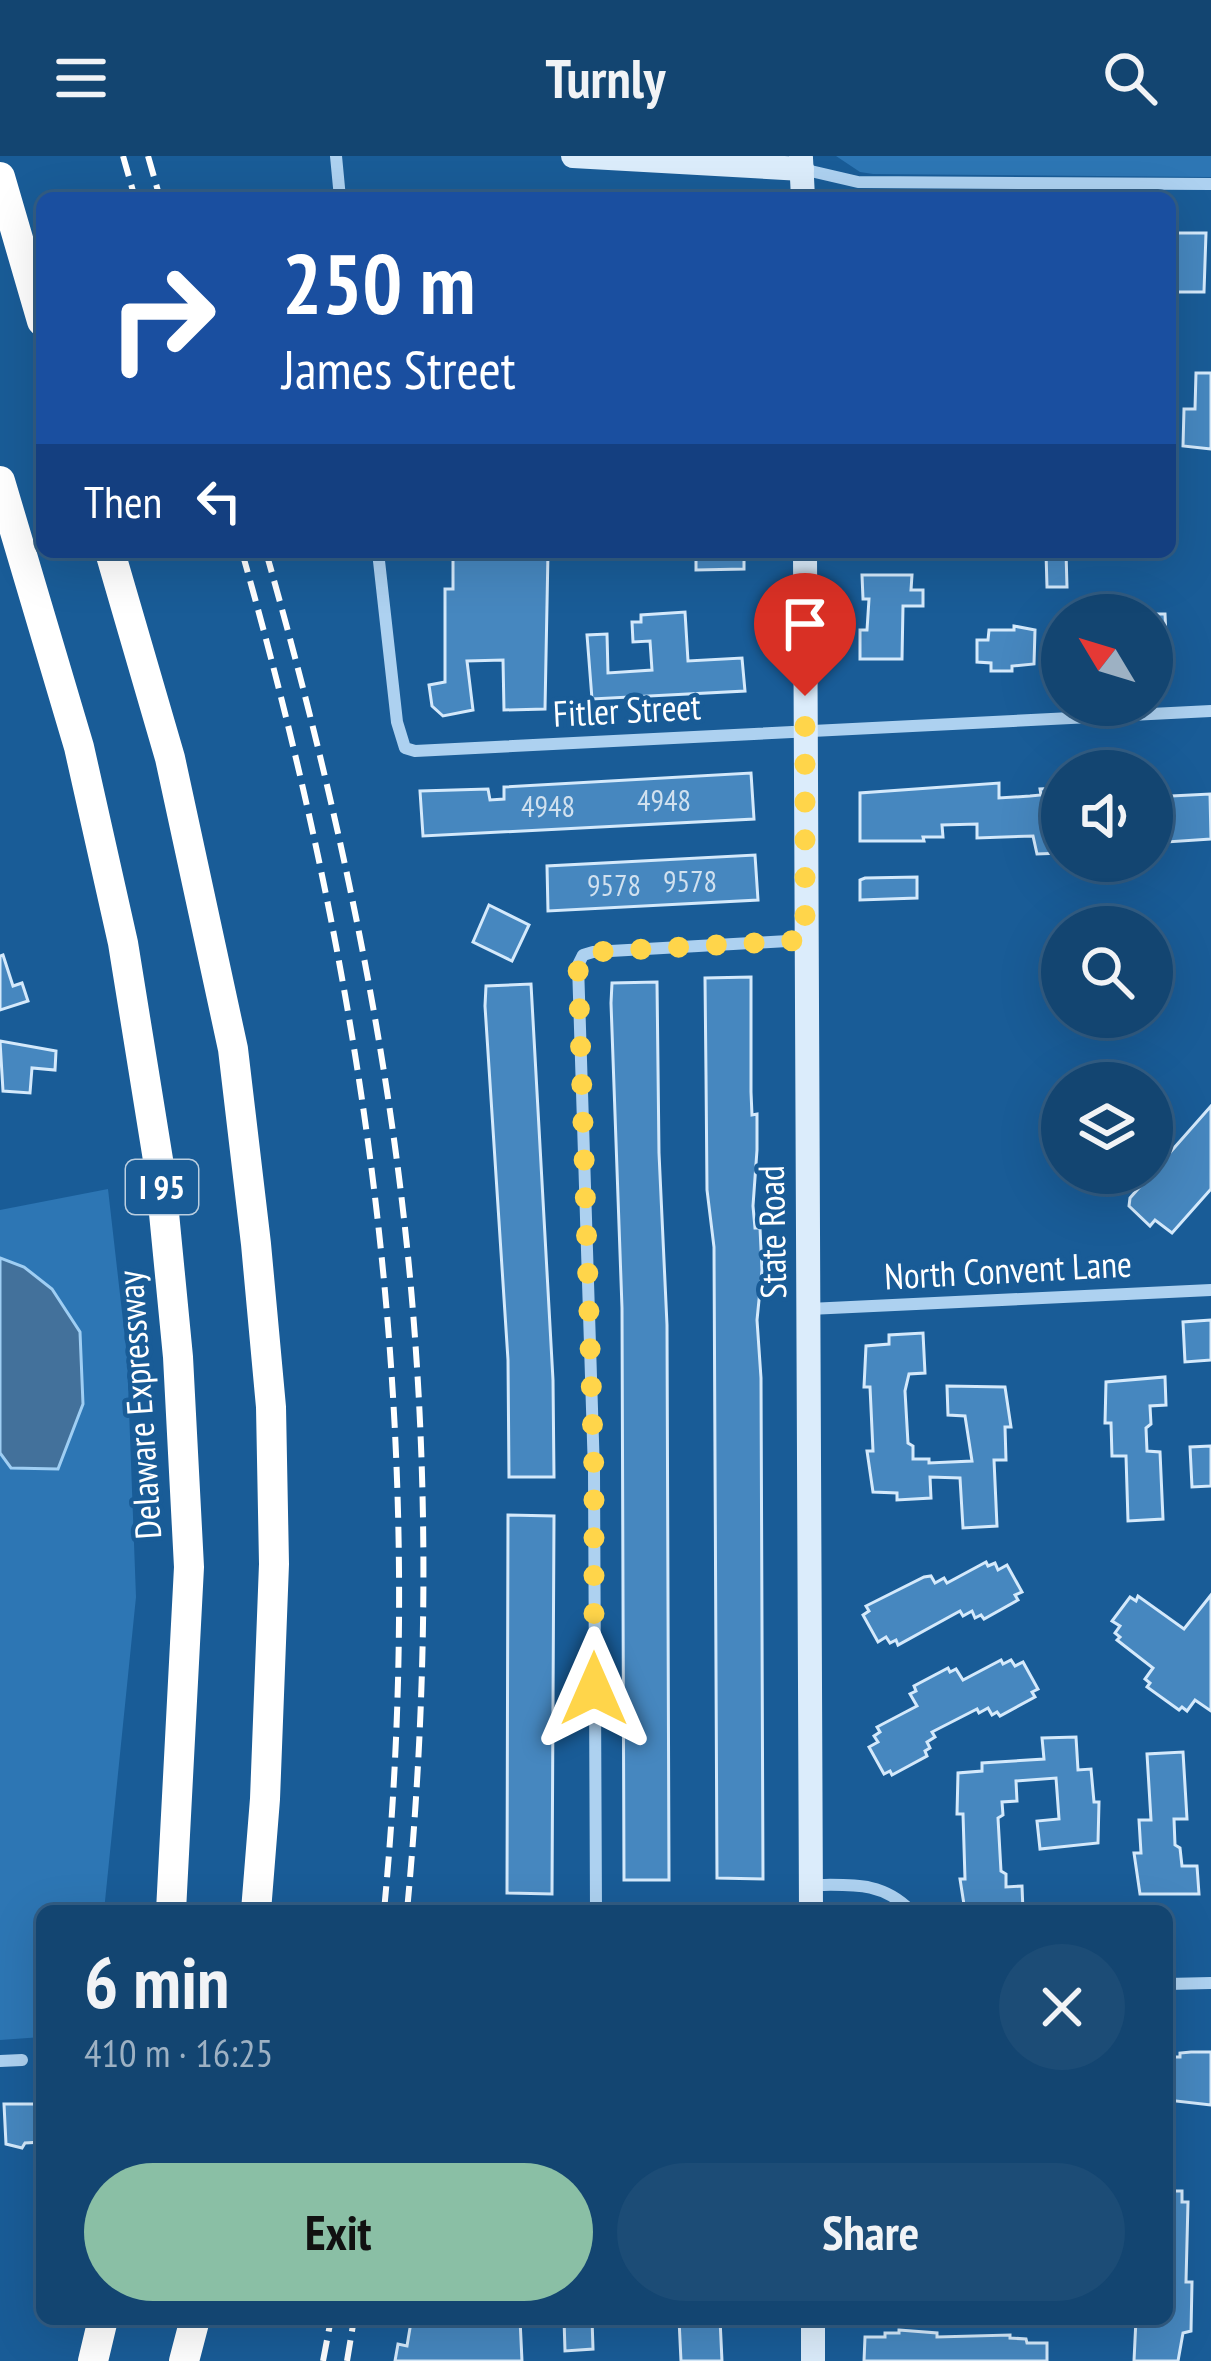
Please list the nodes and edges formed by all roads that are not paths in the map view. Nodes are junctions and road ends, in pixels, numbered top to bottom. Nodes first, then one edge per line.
1 (336, 156) edge
2 (573, 156) edge
3 (690, 159) edge
4 (802, 163) edge
5 (0, 177) edge
6 (1211, 184) edge
7 (339, 192) edge
8 (36, 300) edge
9 (0, 481) edge
10 (112, 558) edge
11 (379, 558) edge
12 (805, 558) edge
13 (1211, 711) edge
14 (805, 732) junction
15 (805, 940) junction
16 (1211, 1290) edge
17 (808, 1309) junction
18 (812, 1885) junction
19 (171, 1905) edge
20 (256, 1905) edge
21 (596, 1905) edge
22 (812, 1905) edge
23 (905, 1905) edge
24 (1211, 1983) edge
25 (1173, 1984) edge
26 (22, 2060) dead end
27 (0, 2061) edge
28 (102, 2325) edge
29 (193, 2325) edge
30 (813, 2325) edge
31 (93, 2361) edge
32 (184, 2361) edge
33 (813, 2361) edge

1 - 7 street
2 - 3 main road
3 - 4 main road
4 - 6 street
5 - 8 highway
9 - 19 highway, Delaware Expressway / I 95
10 - 20 highway, I 95
11 - 14 street, Fitler Street
12 - 14 main road, State Road
13 - 14 street, Fitler Street
14 - 15 main road, State Road
15 - 17 main road, State Road
15 - 21 street
16 - 17 street, North Convent Lane
17 - 18 main road, State Road
18 - 22 main road, State Road
18 - 23 street
24 - 25 street
26 - 27 street
28 - 31 highway
29 - 32 highway
30 - 33 main road

